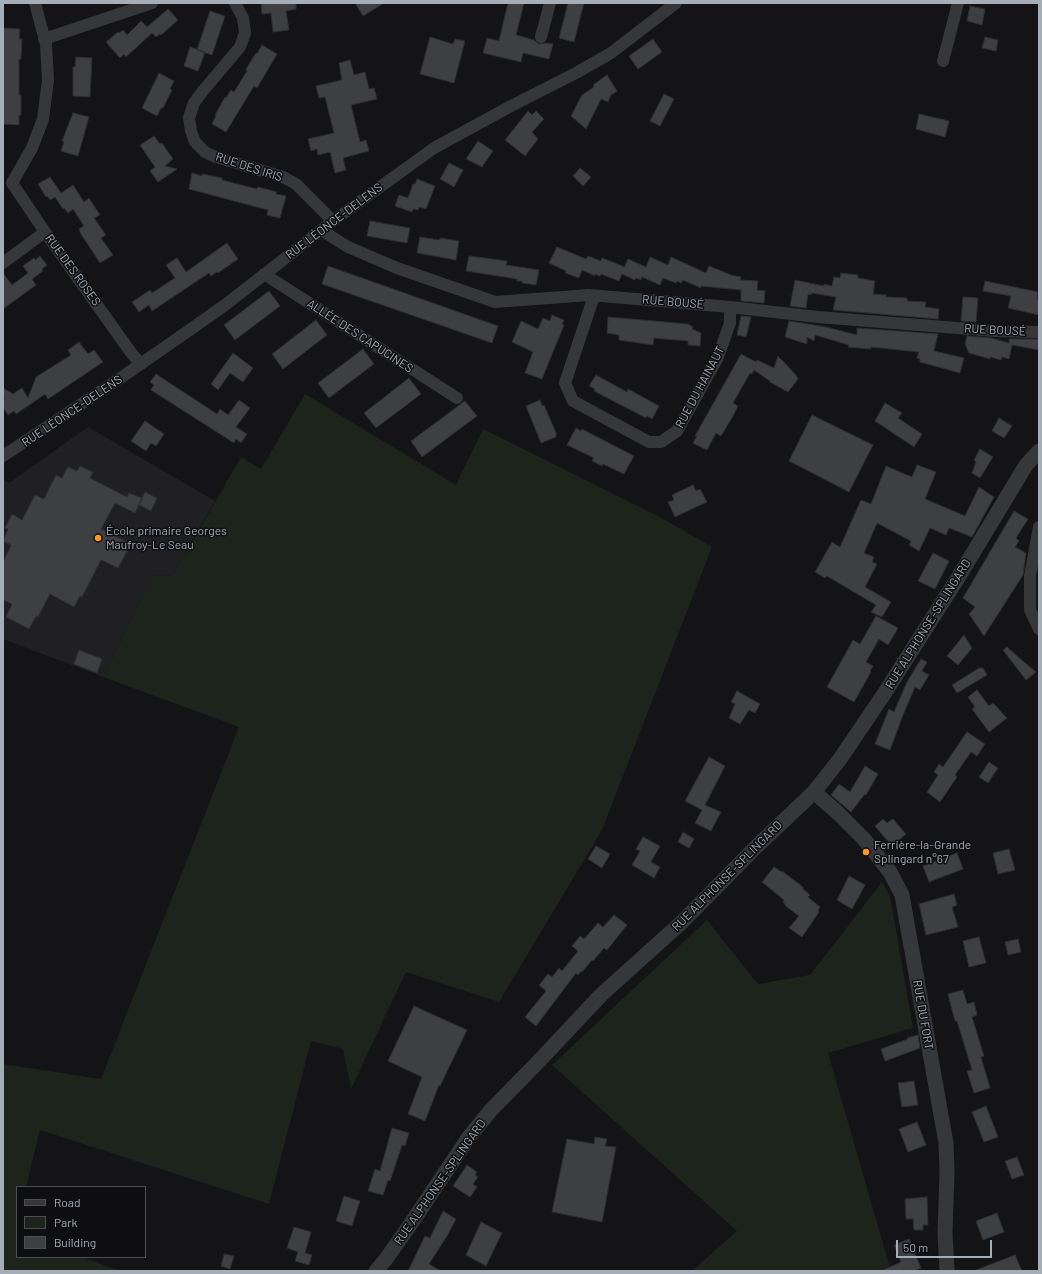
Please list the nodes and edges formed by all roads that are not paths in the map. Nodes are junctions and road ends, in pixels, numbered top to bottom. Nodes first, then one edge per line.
1 (35, 3) edge
2 (152, 3) edge
3 (235, 3) edge
4 (550, 3) edge
5 (676, 3) edge
6 (958, 3) edge
7 (541, 37) dead end
8 (44, 39) junction
9 (943, 61) dead end
10 (7, 184) edge
11 (333, 221) junction
12 (321, 230) junction
13 (45, 232) junction
14 (3, 263) edge
15 (264, 274) junction
16 (594, 296) junction
17 (730, 307) junction
18 (1039, 332) edge
19 (141, 364) junction
20 (457, 398) dead end
21 (1039, 451) edge
22 (3, 456) edge
23 (1039, 526) edge
24 (1039, 629) edge
25 (814, 792) junction
26 (376, 1271) edge
27 (947, 1271) edge

1 - 8 street
2 - 8 street
3 - 11 street, RUE DES IRIS
4 - 7 street
5 - 11 street, RUE LÉONCE-DELENS
6 - 9 street
8 - 10 street
10 - 13 street, RUE DES ROSES
11 - 12 street, RUE LÉONCE-DELENS
12 - 15 street, RUE LÉONCE-DELENS
12 - 16 street, RUE BOUSÉ
13 - 14 street
13 - 19 street, RUE DES ROSES
15 - 19 street, RUE LÉONCE-DELENS
15 - 20 street, ALLÉE DES CAPUCINES
16 - 17 street, RUE BOUSÉ
16 - 17 street, RUE DU HAINAUT
17 - 18 street, RUE BOUSÉ
19 - 22 street, RUE LÉONCE-DELENS
21 - 25 street, RUE ALPHONSE-SPLINGARD
23 - 24 street
25 - 26 street, RUE ALPHONSE-SPLINGARD
25 - 27 street, RUE DU FORT

